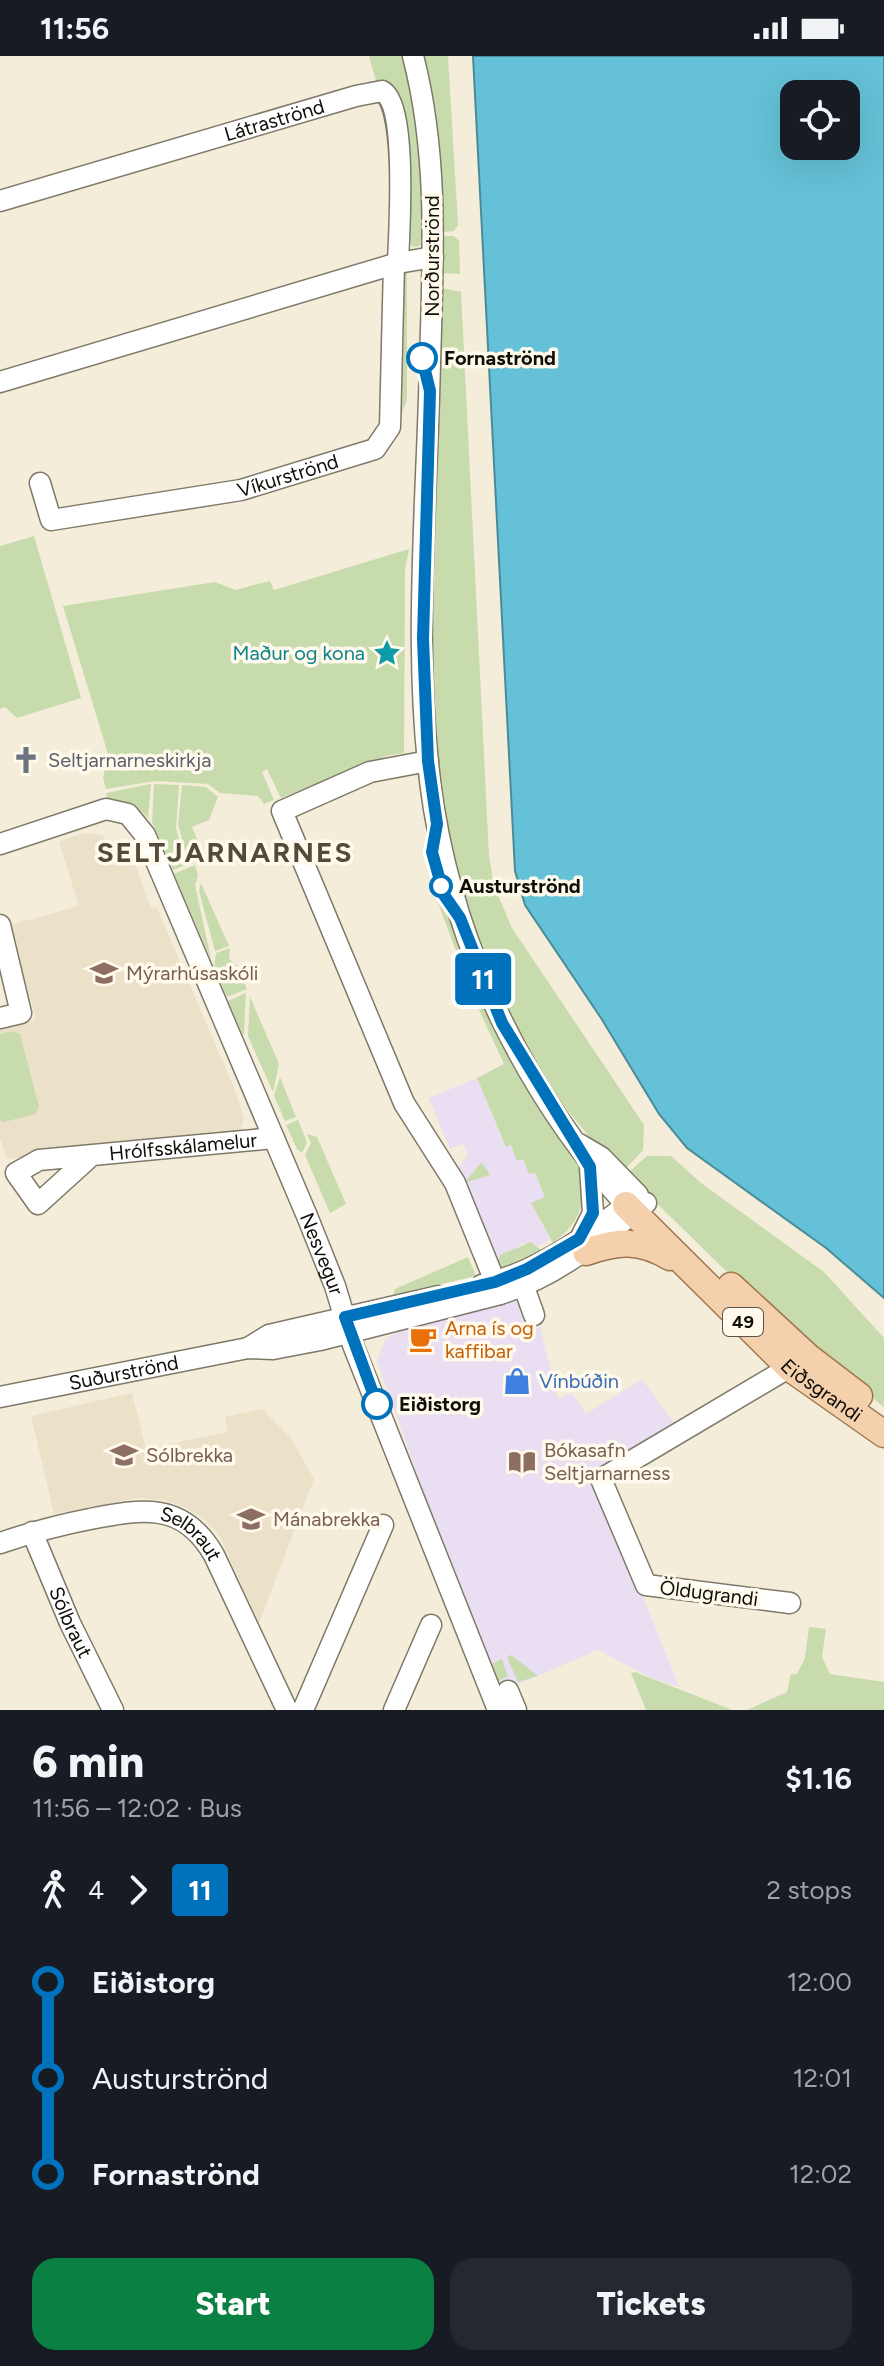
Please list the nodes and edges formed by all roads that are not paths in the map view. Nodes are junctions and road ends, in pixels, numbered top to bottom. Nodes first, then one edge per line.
1 (413, 56) edge
2 (0, 201) edge
3 (433, 257) junction
4 (396, 264) junction
5 (0, 382) edge
6 (40, 483) dead end
7 (428, 761) junction
8 (0, 844) edge
9 (0, 925) edge
10 (0, 1018) edge
11 (274, 1138) junction
12 (579, 1144) junction
13 (92, 1155) dead end
14 (590, 1167) junction
15 (636, 1204) junction
16 (582, 1245) junction
17 (685, 1265) junction
18 (524, 1287) junction
19 (497, 1288) junction
20 (534, 1315) dead end
21 (347, 1324) junction
22 (799, 1362) junction
23 (0, 1397) edge
24 (884, 1415) edge
25 (884, 1434) edge
26 (383, 1525) dead end
27 (32, 1532) junction
28 (0, 1543) edge
29 (790, 1603) dead end
30 (431, 1625) dead end
31 (113, 1710) edge
32 (287, 1710) edge
33 (303, 1710) edge
34 (394, 1710) edge
35 (498, 1710) edge

1 - 3 street, Norðurströnd
2 - 4 street, Látraströnd
3 - 4 street
3 - 7 street, Norðurströnd
4 - 5 street
4 - 6 street, Víkurströnd
7 - 12 street, Norðurströnd
7 - 19 street
8 - 11 street, Nesvegur
9 - 10 street
11 - 13 street, Hrólfsskálamelur
11 - 21 street, Nesvegur
12 - 14 street, Norðurströnd
12 - 15 street, Norðurströnd
14 - 15 street, Norðurströnd
14 - 16 street
15 - 16 street, Suðurströnd
15 - 17 main road, Eiðsgrandi / 49
15 - 22 main road, Eiðsgrandi / 49
16 - 17 main road, 49
16 - 18 street, Suðurströnd
16 - 19 street, Suðurströnd
17 - 22 main road, Eiðsgrandi / 49
18 - 19 street, Suðurströnd
18 - 20 street
19 - 21 street, Suðurströnd
21 - 23 street, Suðurströnd
21 - 35 street, Nesvegur
22 - 24 main road, Eiðsgrandi / 49
22 - 25 main road, Eiðsgrandi / 49
22 - 29 street, Öldugrandi
26 - 33 street
27 - 28 street, Selbraut
27 - 31 street, Sólbraut
27 - 32 street, Selbraut
30 - 34 street

